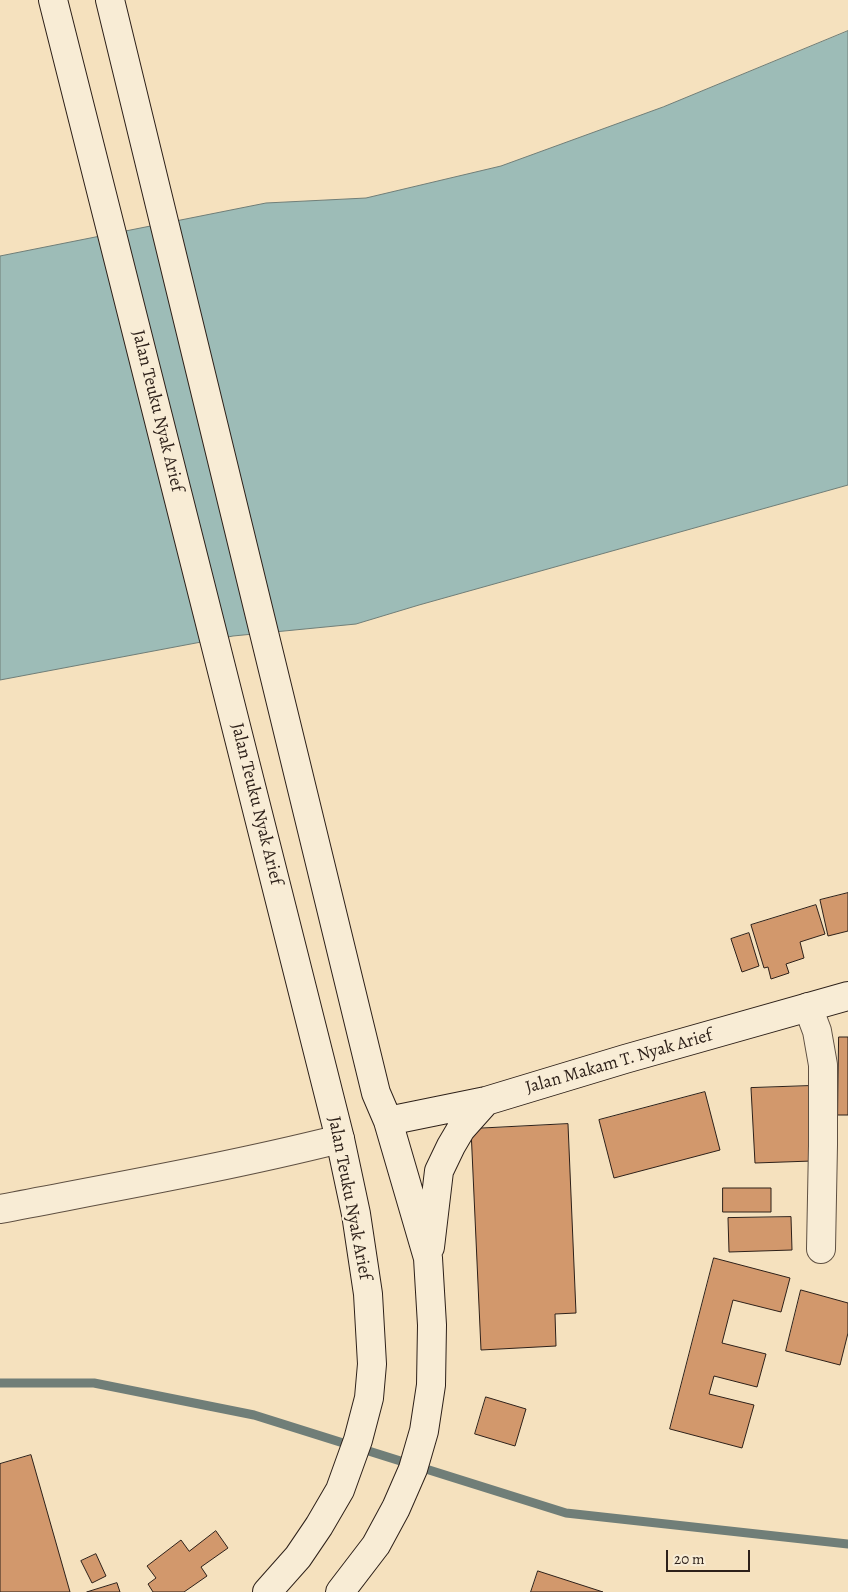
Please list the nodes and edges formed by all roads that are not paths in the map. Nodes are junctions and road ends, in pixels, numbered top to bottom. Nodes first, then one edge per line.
1 (53, 0) edge
2 (110, 0) edge
3 (848, 996) edge
4 (808, 1007) junction
5 (486, 1101) junction
6 (388, 1120) junction
7 (340, 1139) junction
8 (0, 1209) edge
9 (821, 1249) dead end
10 (428, 1258) junction
11 (267, 1592) edge
12 (340, 1592) edge

1 - 7 main road, Jalan Teuku Nyak Arief
2 - 6 main road
3 - 4 main road, Jalan Makam T. Nyak Arief
4 - 5 main road, Jalan Makam T. Nyak Arief
4 - 9 main road
5 - 6 main road, Jalan Makam T. Nyak Arief
5 - 10 main road
6 - 10 main road
7 - 8 main road
7 - 11 main road, Jalan Teuku Nyak Arief
10 - 12 main road

